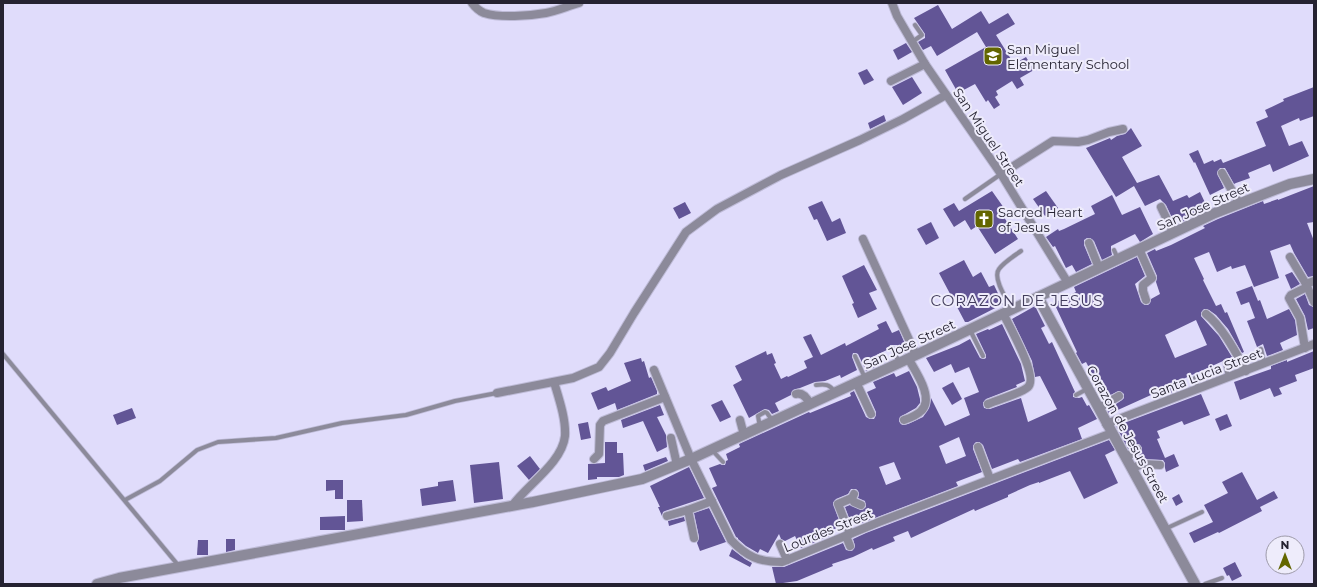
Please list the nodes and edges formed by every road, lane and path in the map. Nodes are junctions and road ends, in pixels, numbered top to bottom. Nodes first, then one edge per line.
1 (472, 3) edge
2 (579, 3) edge
3 (892, 3) edge
4 (565, 5) edge
5 (915, 25) dead end
6 (912, 42) junction
7 (925, 64) junction
8 (891, 82) dead end
9 (946, 95) junction
10 (1123, 129) dead end
11 (1222, 173) dead end
12 (1001, 174) junction
13 (1314, 179) edge
14 (965, 199) dead end
15 (1239, 203) junction
16 (1160, 207) dead end
17 (1172, 232) junction
18 (863, 239) dead end
19 (1089, 243) dead end
20 (1139, 249) junction
21 (1021, 251) dead end
22 (1290, 257) dead end
23 (1099, 268) junction
24 (1314, 281) edge
25 (1068, 282) junction
26 (1306, 285) junction
27 (1038, 297) junction
28 (1146, 300) dead end
29 (1314, 302) edge
30 (1008, 311) junction
31 (1206, 314) dead end
32 (970, 329) junction
33 (1314, 344) edge
34 (892, 348) dead end
35 (1305, 348) junction
36 (1261, 349) dead end
37 (3, 354) edge
38 (855, 356) dead end
39 (983, 356) dead end
40 (908, 359) junction
41 (1225, 363) dead end
42 (1264, 363) junction
43 (654, 370) dead end
44 (1246, 371) junction
45 (1229, 377) junction
46 (1195, 378) dead end
47 (861, 380) junction
48 (554, 382) junction
49 (816, 385) dead end
50 (1088, 389) junction
51 (1198, 389) junction
52 (835, 392) junction
53 (497, 393) joint
54 (796, 394) dead end
55 (1076, 395) dead end
56 (1119, 396) dead end
57 (665, 397) junction
58 (810, 404) junction
59 (988, 404) dead end
60 (1099, 408) junction
61 (871, 414) dead end
62 (740, 420) dead end
63 (904, 420) dead end
64 (1106, 424) junction
65 (1112, 433) junction
66 (744, 435) junction
67 (671, 438) dead end
68 (978, 447) dead end
69 (1137, 449) dead end
70 (712, 450) junction
71 (1126, 458) junction
72 (594, 459) dead end
73 (692, 459) junction
74 (723, 462) dead end
75 (677, 465) junction
76 (1160, 465) dead end
77 (1132, 468) junction
78 (990, 479) junction
79 (124, 500) junction
80 (712, 500) junction
81 (861, 505) dead end
82 (512, 506) junction
83 (688, 510) junction
84 (1202, 512) dead end
85 (666, 516) dead end
86 (1165, 529) junction
87 (848, 535) junction
88 (694, 538) dead end
89 (780, 544) dead end
90 (850, 546) dead end
91 (787, 560) junction
92 (180, 567) junction
93 (1222, 578) dead end
94 (97, 584) edge
95 (1195, 584) edge
96 (1205, 584) edge

1 - 4 street
2 - 4 street
3 - 6 street, San Miguel Street
5 - 6 lane
6 - 7 street, San Miguel Street
7 - 8 street
7 - 9 street, San Miguel Street
9 - 12 street, San Miguel Street
9 - 48 street
10 - 12 street
11 - 15 street
12 - 14 lane
12 - 25 street, San Miguel Street
13 - 15 street, San Jose Street
15 - 17 street, San Jose Street
16 - 17 street
17 - 20 street, San Jose Street
18 - 40 street
19 - 23 street
20 - 23 street, San Jose Street
20 - 28 street
21 - 30 lane
22 - 26 street
23 - 25 street, San Jose Street
24 - 26 street
25 - 27 street, San Jose Street
26 - 29 street
26 - 35 street
27 - 30 street, San Jose Street
27 - 50 street, Corazon de Jesus Street
30 - 32 street, San Jose Street
30 - 59 street
31 - 44 street
32 - 39 lane
32 - 40 street, San Jose Street
33 - 35 street, Santa Lucia Street
34 - 40 lane
35 - 42 street, Santa Lucia Street
36 - 42 lane
37 - 79 lane
38 - 47 lane
40 - 47 street, San Jose Street
40 - 63 street
41 - 45 lane
42 - 44 street, Santa Lucia Street
43 - 57 street, Lourdes Street
44 - 45 street, Santa Lucia Street
45 - 51 street, Santa Lucia Street
46 - 51 lane
47 - 52 street, San Jose Street
47 - 61 street
48 - 53 street
48 - 82 street
49 - 52 lane
50 - 55 lane
50 - 60 street, Corazon de Jesus Street
51 - 64 street, Santa Lucia Street
52 - 58 street, San Jose Street
53 - 79 lane
54 - 58 street
56 - 60 street
57 - 72 street
57 - 73 street, Lourdes Street
58 - 66 street, San Jose Street
60 - 64 street, Corazon de Jesus Street
62 - 66 street
64 - 65 street, Corazon de Jesus Street
65 - 71 street, Corazon de Jesus Street
65 - 78 street, Lourdes Street
66 - 70 street, San Jose Street
67 - 75 street
68 - 78 street
69 - 71 street
70 - 73 street, San Jose Street
70 - 74 lane
71 - 77 street, Corazon de Jesus Street
73 - 75 street, San Jose Street
73 - 80 street, Lourdes Street
75 - 82 street, San Jose Street
76 - 77 street
77 - 86 street, Corazon de Jesus Street
78 - 87 street, Lourdes Street
79 - 92 lane
80 - 83 street
80 - 91 street, Lourdes Street
81 - 87 street
82 - 92 street, San Jose Street
83 - 85 street
83 - 88 street
84 - 86 lane
86 - 95 street, Corazon de Jesus Street
87 - 90 street
87 - 91 street, Lourdes Street
89 - 91 street
92 - 94 street, San Jose Street
93 - 96 lane

